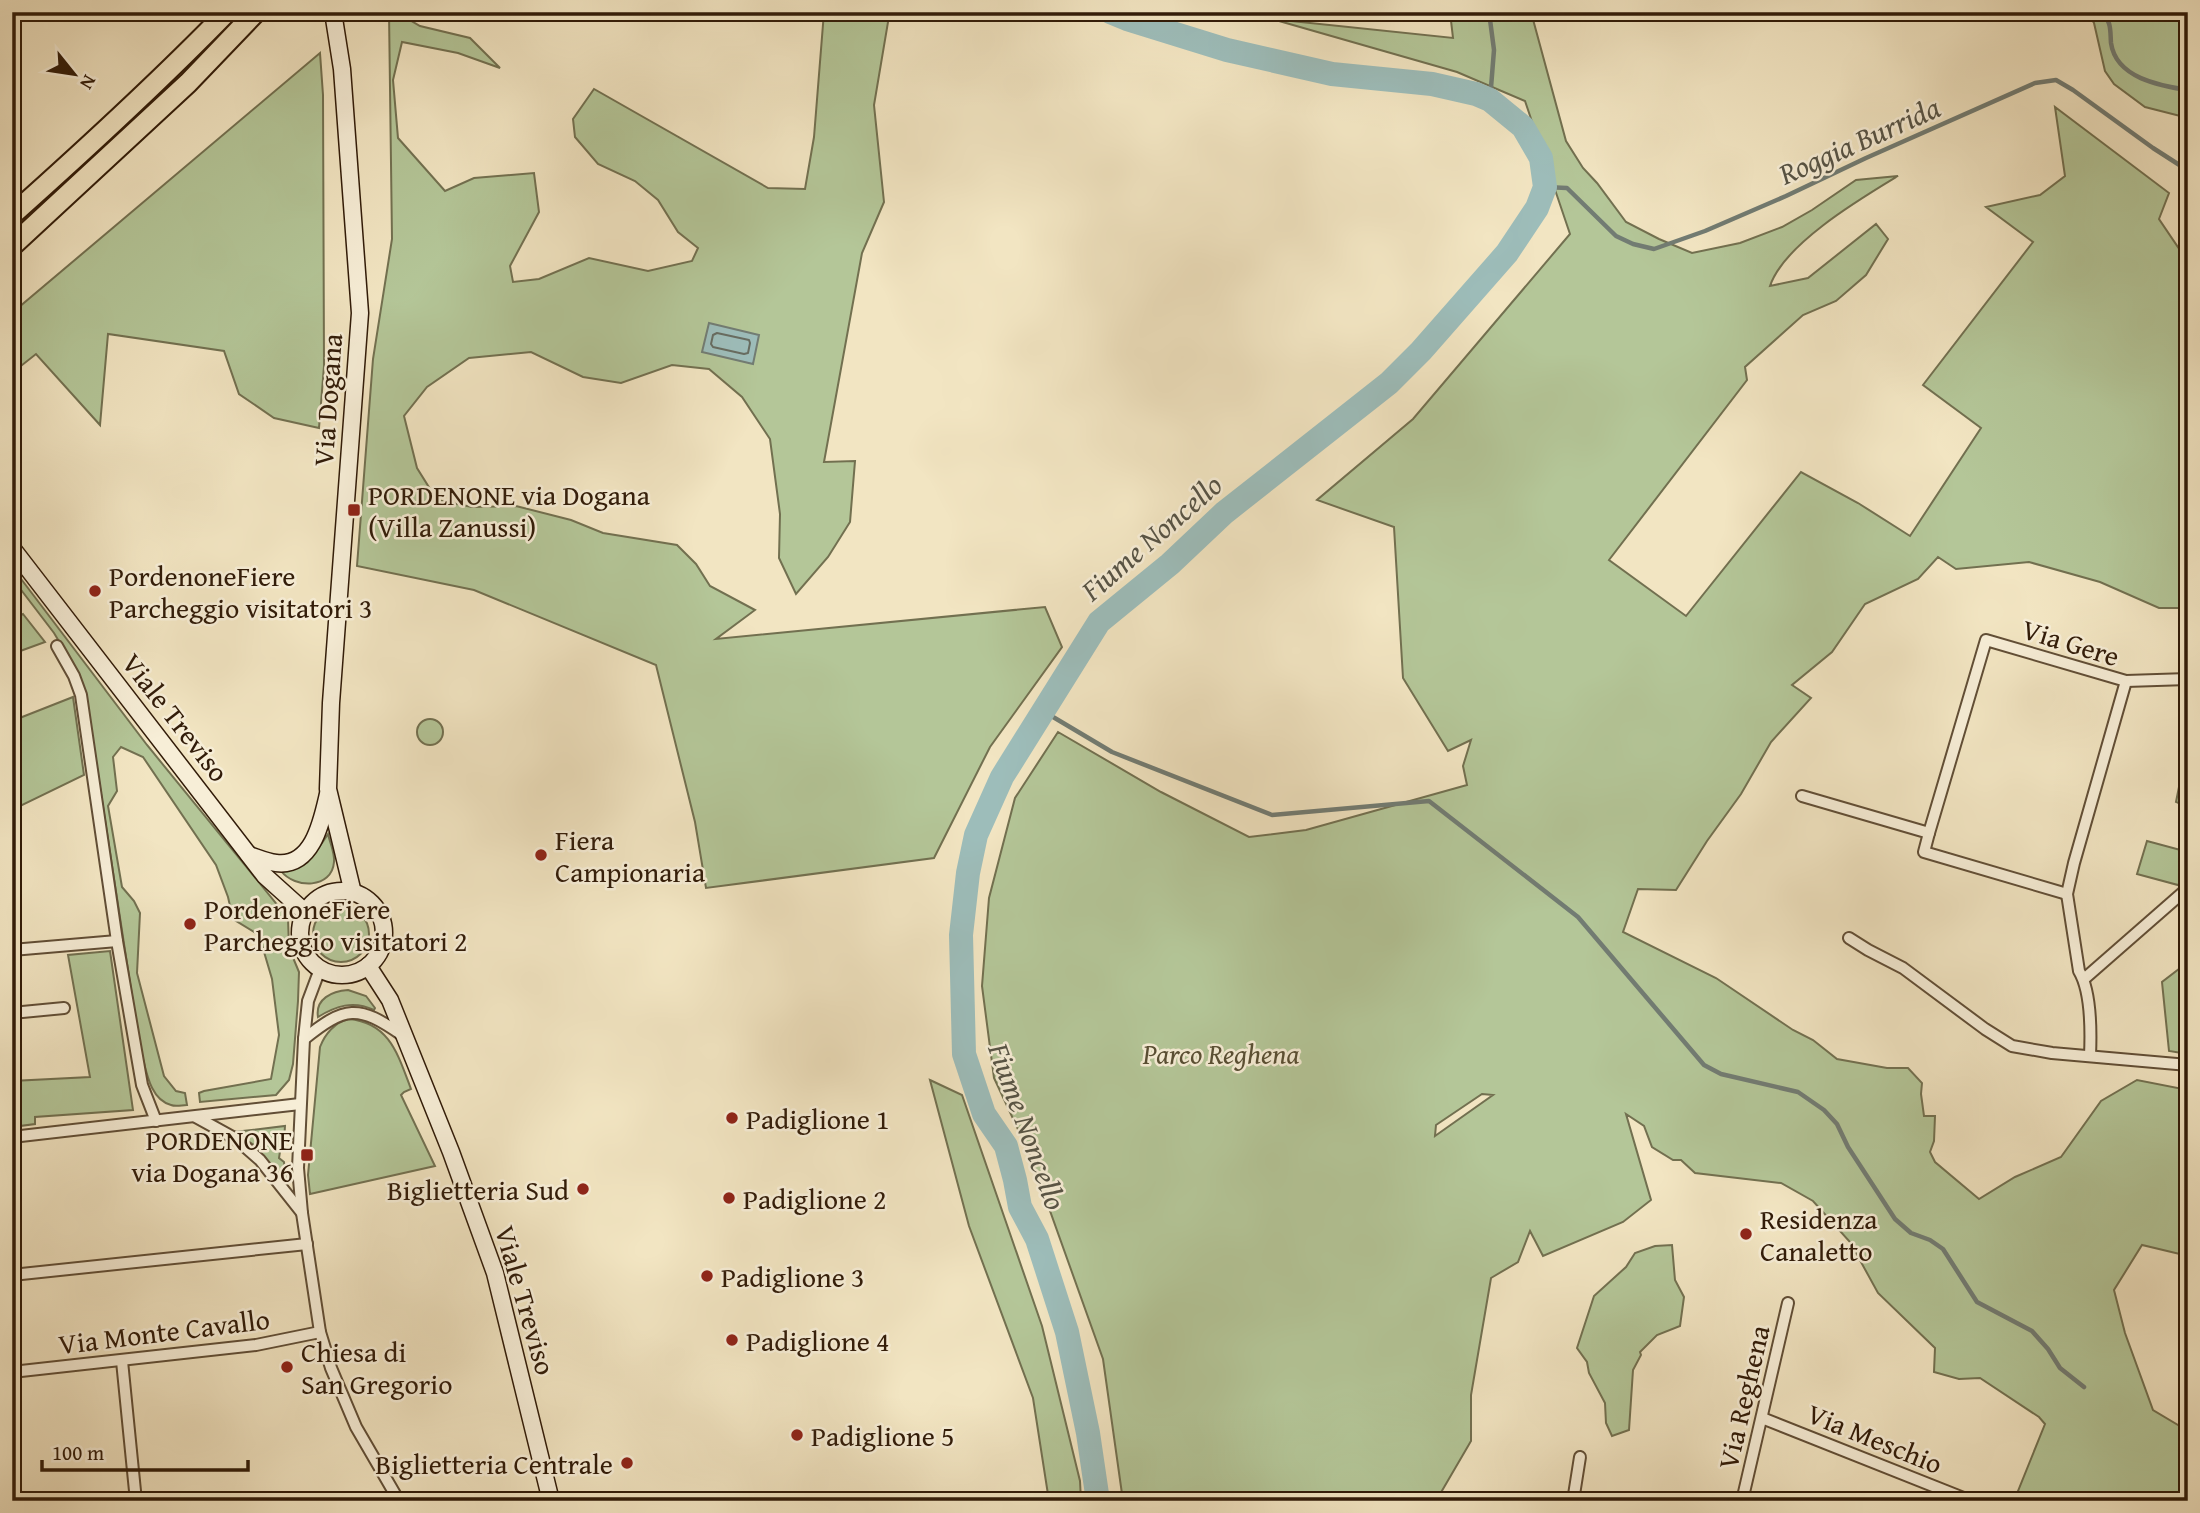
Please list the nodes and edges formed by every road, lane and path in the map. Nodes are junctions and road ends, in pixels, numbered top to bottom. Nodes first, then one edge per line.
1 (227, 12) edge
2 (256, 12) edge
3 (333, 12) edge
4 (12, 215) edge
5 (12, 246) edge
6 (12, 548) edge
7 (57, 646) dead end
8 (2188, 679) edge
9 (2126, 681) junction
10 (329, 791) junction
11 (1802, 796) dead end
12 (1929, 833) junction
13 (249, 855) junction
14 (2188, 888) edge
15 (353, 893) junction
16 (2067, 894) junction
17 (305, 912) junction
18 (1849, 937) dead end
19 (117, 941) junction
20 (12, 950) edge
21 (368, 966) junction
22 (320, 969) junction
23 (2084, 979) junction
24 (64, 1008) dead end
25 (12, 1013) edge
26 (403, 1036) junction
27 (304, 1039) junction
28 (2090, 1056) junction
29 (2188, 1065) edge
30 (300, 1104) junction
31 (196, 1117) junction
32 (156, 1121) junction
33 (12, 1137) edge
34 (302, 1213) junction
35 (307, 1244) junction
36 (12, 1275) edge
37 (1788, 1303) dead end
38 (320, 1332) junction
39 (122, 1361) junction
40 (12, 1372) edge
41 (1762, 1418) junction
42 (1580, 1457) dead end
43 (136, 1501) edge
44 (399, 1501) edge
45 (551, 1501) edge
46 (1573, 1501) edge
47 (1742, 1501) edge
48 (1971, 1501) edge

1 - 4 highway
2 - 5 highway
3 - 10 main road, Via Dogana
6 - 13 main road, Viale Treviso
7 - 19 street
8 - 9 street
9 - 12 street, Via Gere
9 - 16 street, Via Gere
10 - 13 main road, Via Dogana
10 - 15 main road, Via Dogana
11 - 12 street
12 - 16 street
13 - 17 main road, Viale Treviso
14 - 23 street
15 - 17 main road
15 - 21 main road
16 - 23 street, Via Gere
17 - 22 main road
18 - 28 street
19 - 20 street
19 - 32 street
21 - 22 main road
21 - 26 main road, Viale Treviso
22 - 27 street
23 - 28 street, Via Gere
24 - 25 street
26 - 27 street
26 - 45 main road, Viale Treviso
27 - 30 street
28 - 29 street
30 - 31 street
30 - 34 street
31 - 32 street
31 - 34 street
32 - 33 street
34 - 35 street
35 - 36 street
35 - 38 street
37 - 41 street, Via Reghena
38 - 39 street, Via Monte Cavallo
38 - 44 street
39 - 40 street, Via Monte Cavallo
39 - 43 street
41 - 47 street, Via Reghena
41 - 48 street, Via Meschio
42 - 46 street

